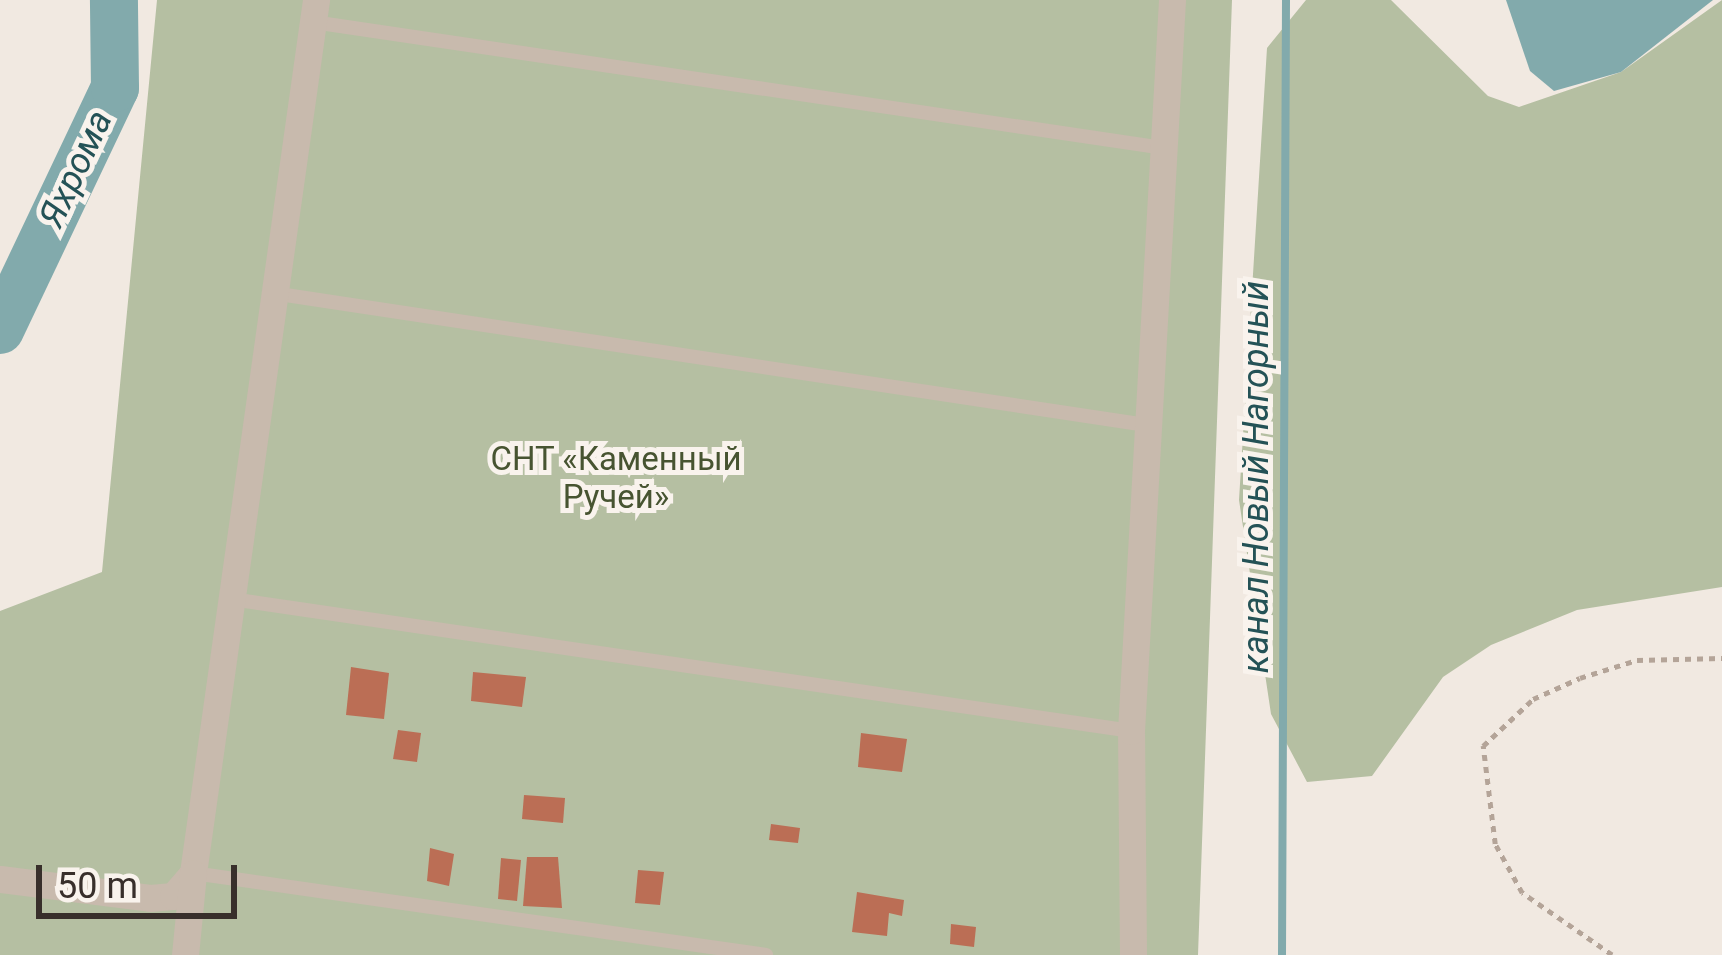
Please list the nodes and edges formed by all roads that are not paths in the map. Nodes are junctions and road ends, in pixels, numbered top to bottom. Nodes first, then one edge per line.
1 (1172, 0) edge
2 (315, 11) edge
3 (1163, 148) junction
4 (279, 294) junction
5 (1146, 425) junction
6 (231, 599) junction
7 (1132, 731) junction
8 (193, 873) junction
9 (0, 879) edge
10 (185, 955) edge
11 (766, 955) edge
12 (1132, 955) edge

1 - 3 street
2 - 3 lane
2 - 4 street
3 - 5 street
4 - 5 lane
4 - 6 street
5 - 7 street
6 - 7 lane
6 - 8 street
7 - 12 street
8 - 9 street
8 - 10 street
8 - 11 lane

